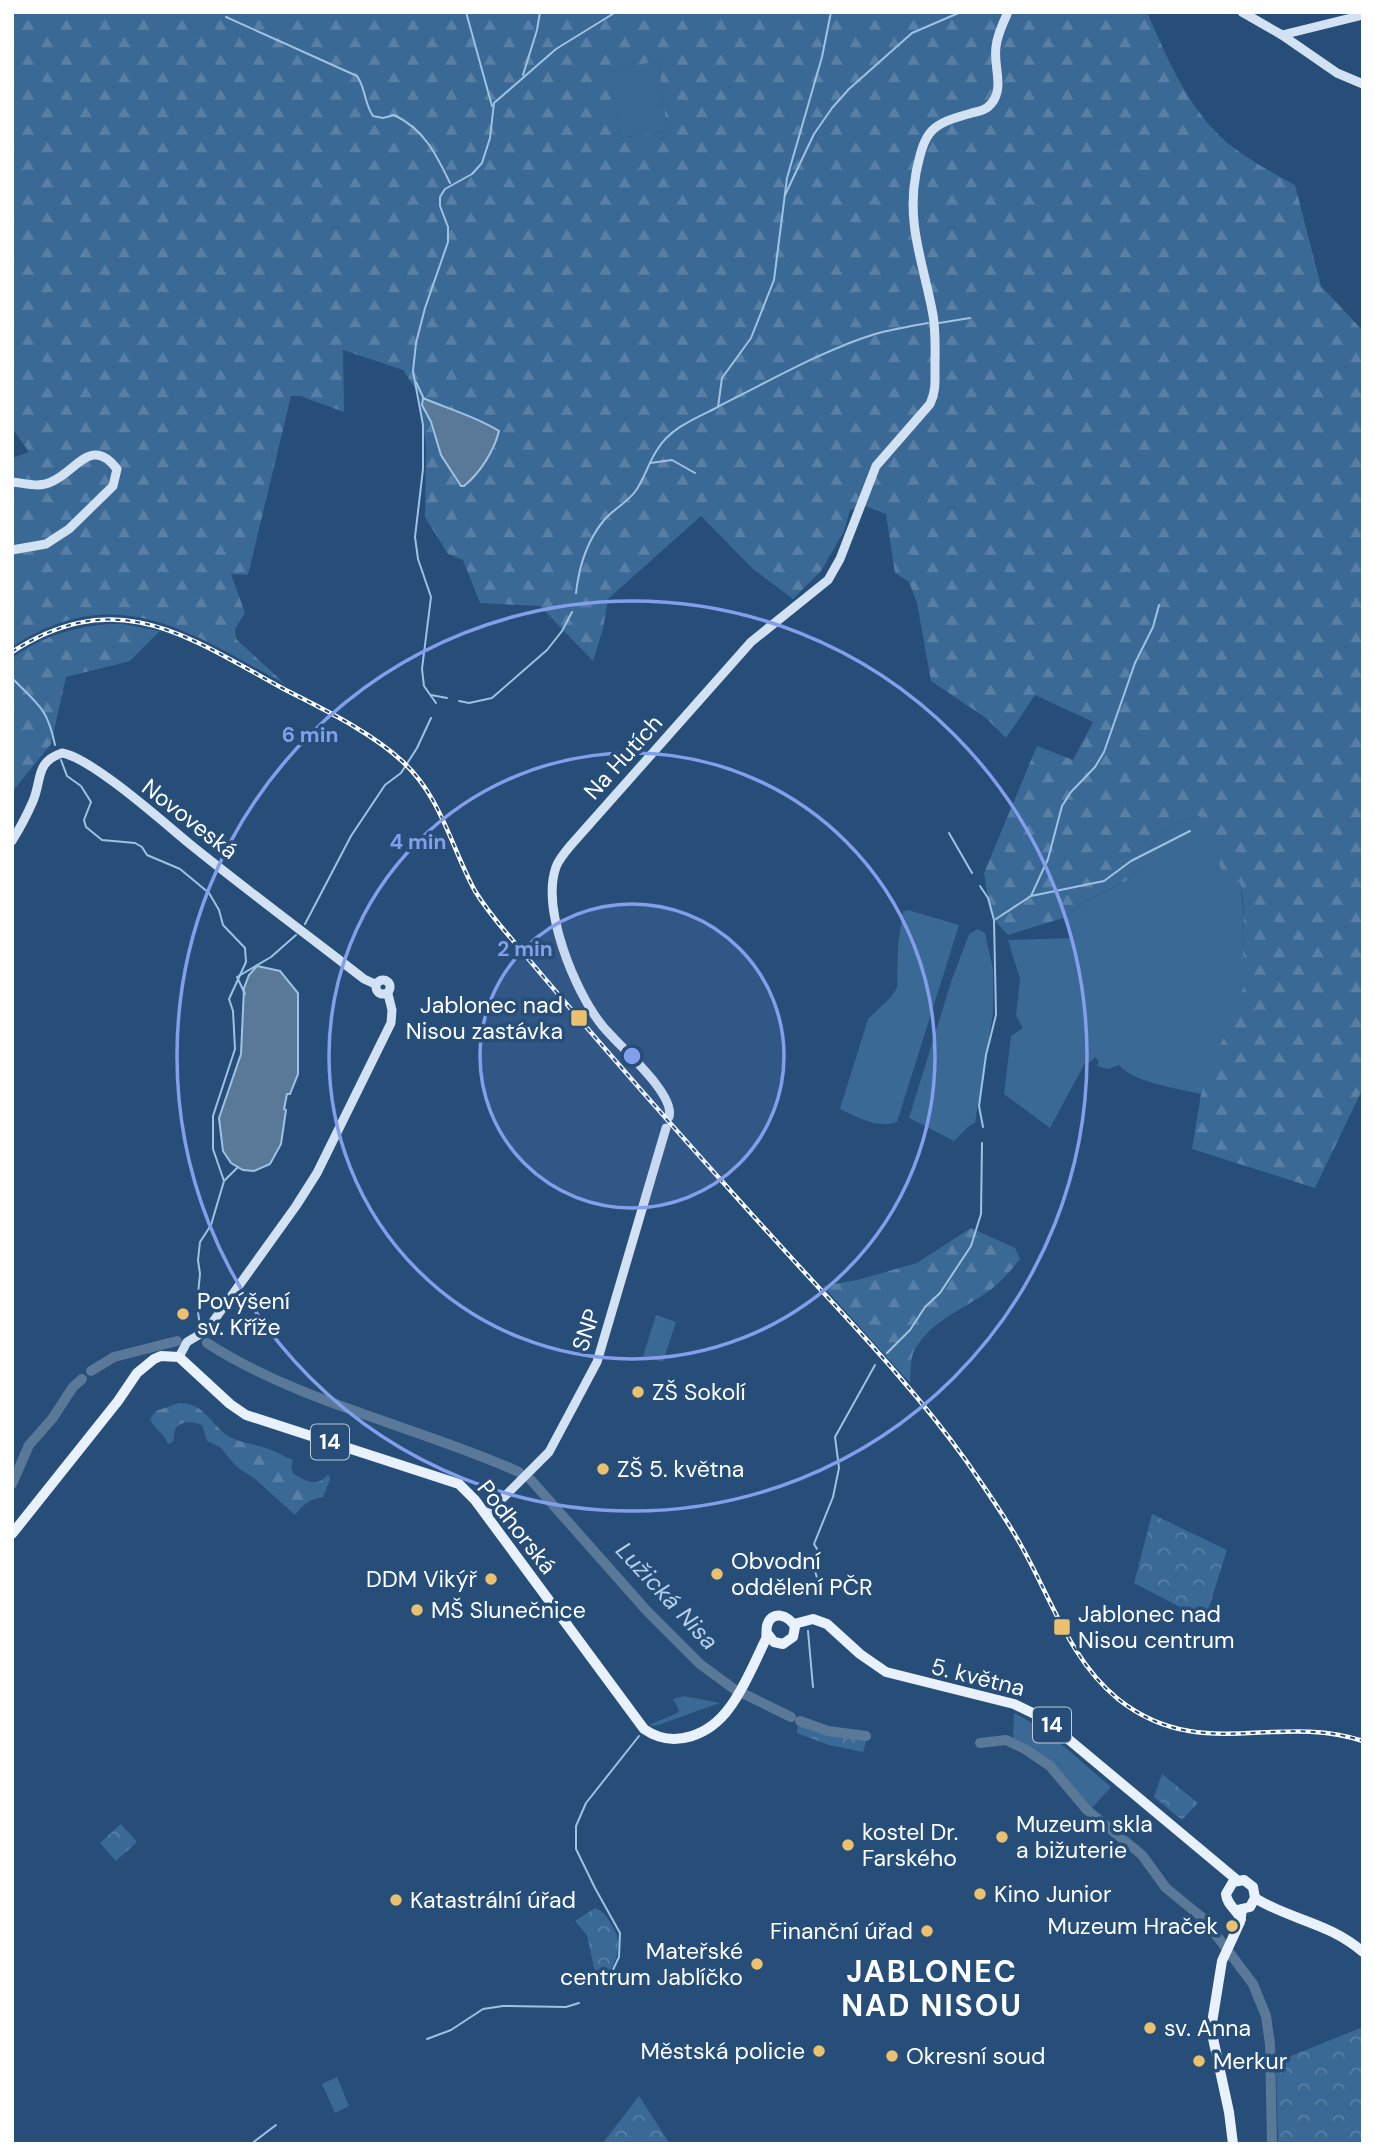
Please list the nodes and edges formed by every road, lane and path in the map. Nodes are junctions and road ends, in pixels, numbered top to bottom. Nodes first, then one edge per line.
1 (1008, 12) edge
2 (1242, 12) edge
3 (1363, 15) edge
4 (1282, 35) junction
5 (1363, 84) edge
6 (12, 482) edge
7 (12, 550) edge
8 (12, 841) edge
9 (669, 1117) dead end
10 (666, 1128) dead end
11 (179, 1357) junction
12 (486, 1515) junction
13 (12, 1534) edge
14 (794, 1625) junction
15 (767, 1633) junction
16 (778, 1643) junction
17 (750, 1672) junction
18 (1233, 1883) junction
19 (1258, 1901) junction
20 (1240, 1913) junction
21 (1363, 1952) edge
22 (1233, 2144) edge

1 - 9 street, Na Hutích
2 - 4 street
3 - 4 street
4 - 5 street
6 - 7 street
8 - 11 street, Novoveská
10 - 12 street, SNP
11 - 12 main road, Podhorská / 14
11 - 13 main road
12 - 17 main road, Podhorská / 14
14 - 15 main road, 14
14 - 16 main road, 14
14 - 18 main road, 5. května / 14
15 - 16 main road
15 - 17 main road, 14
16 - 17 main road, 14
18 - 19 main road
18 - 20 main road
19 - 20 main road
19 - 21 main road
20 - 22 main road

